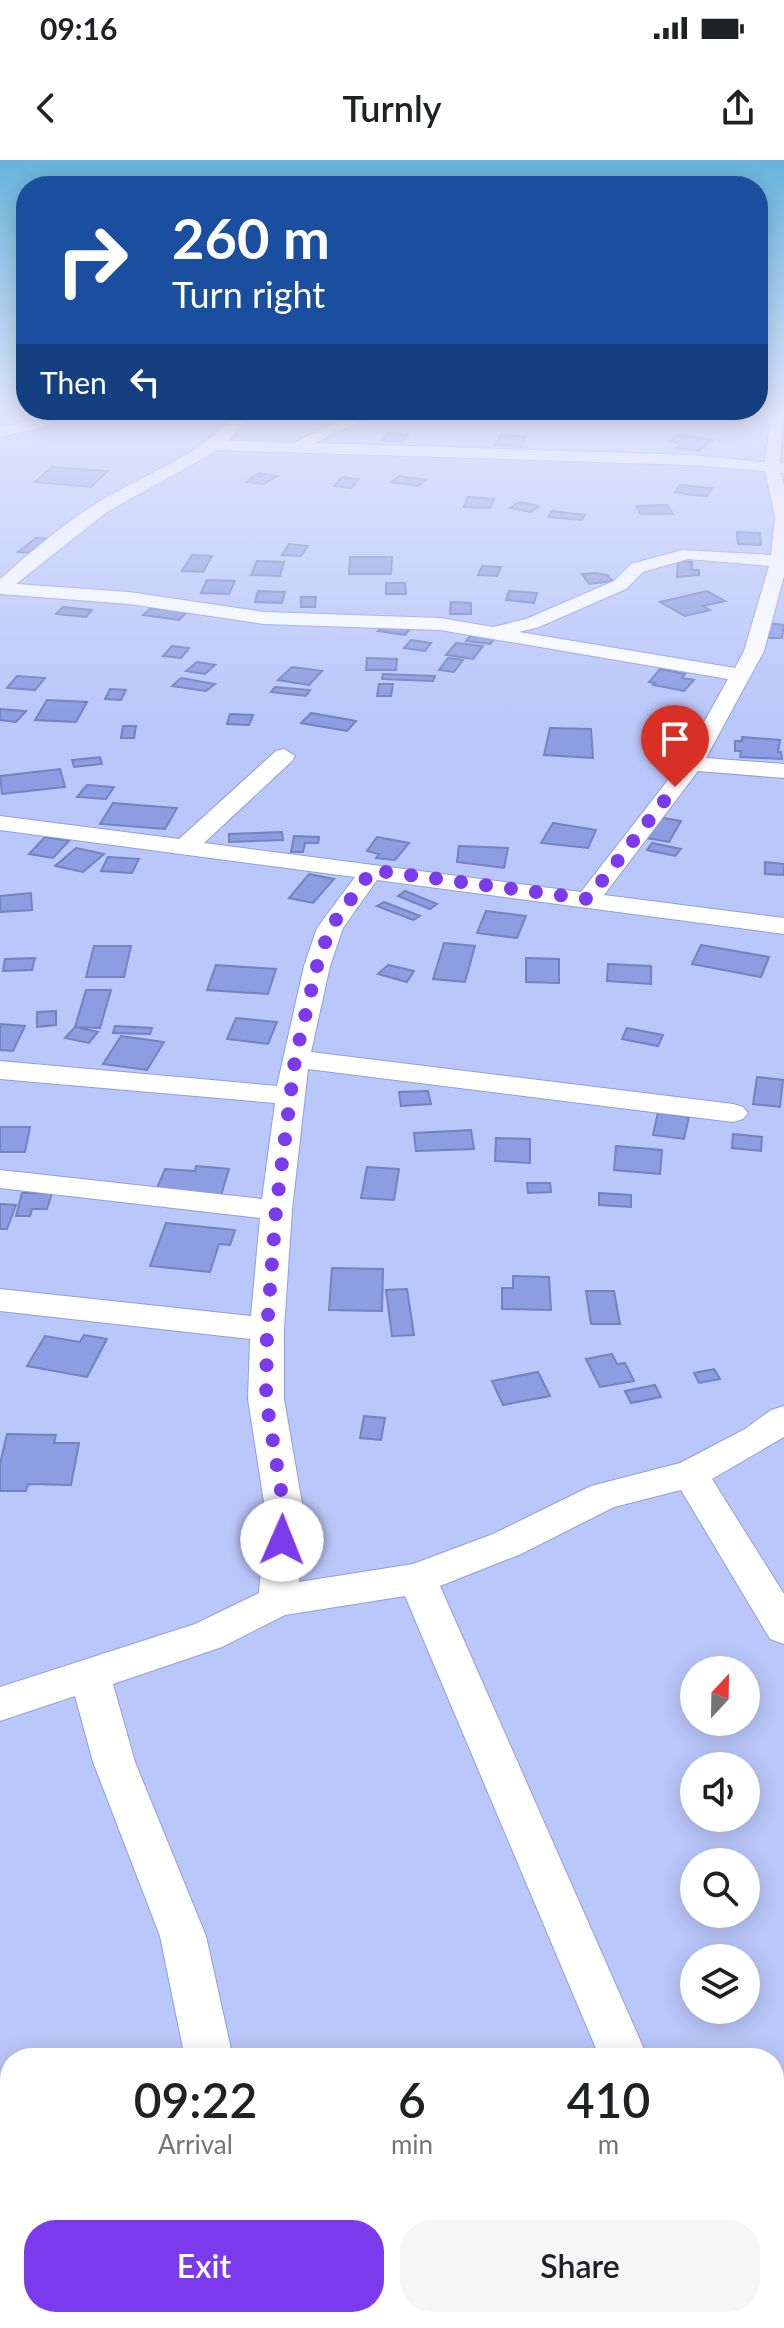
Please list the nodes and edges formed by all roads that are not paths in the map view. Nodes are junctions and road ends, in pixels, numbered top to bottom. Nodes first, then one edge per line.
1 (99, 510) edge
2 (783, 517) edge
3 (780, 563) edge
4 (0, 588) edge
5 (491, 632) junction
6 (740, 675) junction
7 (284, 756) dead end
8 (692, 764) junction
9 (784, 771) edge
10 (0, 823) edge
11 (185, 847) junction
12 (372, 870) junction
13 (588, 899) junction
14 (784, 926) edge
15 (295, 1059) junction
16 (0, 1070) edge
17 (290, 1096) junction
18 (733, 1113) dead end
19 (0, 1179) edge
20 (276, 1210) junction
21 (0, 1300) edge
22 (267, 1329) junction
23 (784, 1419) edge
24 (690, 1474) junction
25 (417, 1579) junction
26 (278, 1601) junction
27 (784, 1628) edge
28 (90, 1675) junction
29 (0, 1704) edge
30 (207, 2048) edge
31 (620, 2048) edge

1 - 4 street
2 - 3 street
3 - 5 street
3 - 6 street
4 - 5 street
5 - 6 street
6 - 8 street
7 - 11 street
8 - 9 street
8 - 13 street
10 - 11 street
11 - 12 street
12 - 13 street
12 - 15 street
13 - 14 street
15 - 17 street
15 - 18 street
16 - 17 street
17 - 20 street
19 - 20 street
20 - 22 street
21 - 22 street
22 - 26 street
23 - 24 street
24 - 25 street
24 - 27 street
25 - 26 street
25 - 31 street
26 - 28 street
28 - 29 street
28 - 30 street

